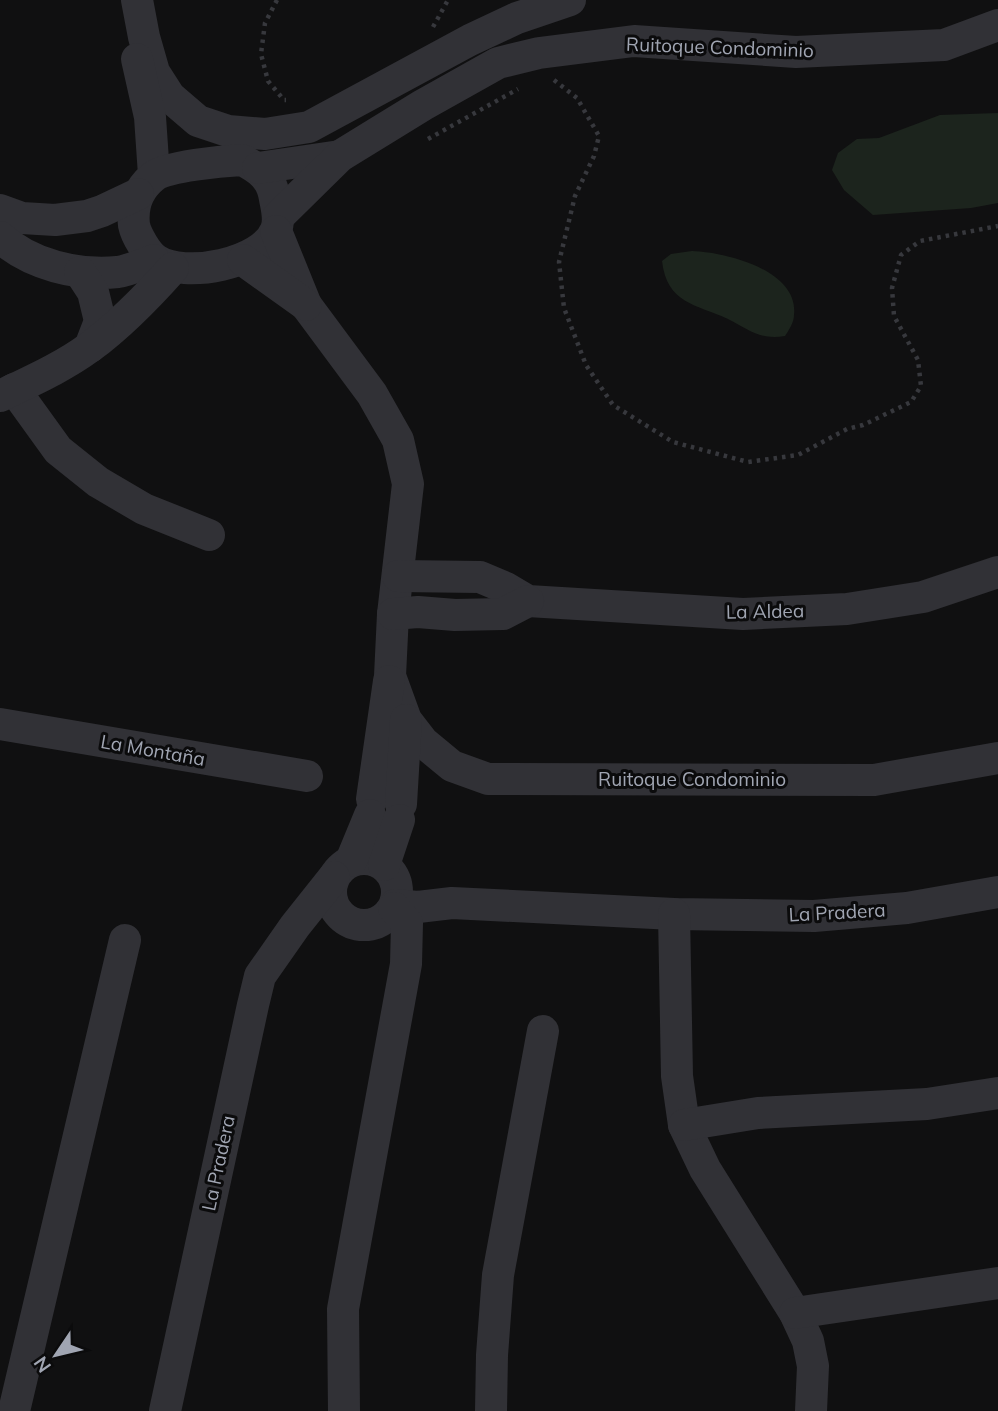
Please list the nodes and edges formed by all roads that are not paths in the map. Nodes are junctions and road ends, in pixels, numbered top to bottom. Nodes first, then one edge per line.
1 (123, 0) edge
2 (137, 0) edge
3 (570, 0) edge
4 (998, 25) edge
5 (142, 78) junction
6 (340, 156) junction
7 (224, 161) junction
8 (258, 168) junction
9 (146, 185) junction
10 (0, 210) edge
11 (277, 224) junction
12 (0, 237) edge
13 (243, 260) junction
14 (164, 264) junction
15 (80, 272) junction
16 (306, 305) junction
17 (90, 347) junction
18 (7, 393) edge
19 (209, 535) dead end
20 (998, 572) edge
21 (398, 576) junction
22 (528, 601) junction
23 (393, 614) junction
24 (390, 676) junction
25 (406, 720) junction
26 (0, 724) edge
27 (998, 758) edge
28 (307, 776) dead end
29 (385, 809) junction
30 (387, 868) junction
31 (343, 869) junction
32 (998, 891) edge
33 (452, 903) junction
34 (389, 912) junction
35 (674, 914) junction
36 (340, 915) junction
37 (295, 926) junction
38 (125, 940) dead end
39 (543, 1031) dead end
40 (998, 1093) edge
41 (684, 1125) junction
42 (998, 1283) edge
43 (795, 1313) junction
44 (14, 1411) edge
45 (165, 1411) edge
46 (344, 1411) edge
47 (491, 1411) edge
48 (811, 1411) edge

1 - 5 street
2 - 3 street
4 - 6 street, Ruitoque Condominio
5 - 7 street, Ruitoque Condominio
5 - 9 street
6 - 8 street, Ruitoque Condominio
6 - 11 street, Ruitoque Condominio
7 - 8 street, Ruitoque Condominio
7 - 9 street, Ruitoque Condominio
8 - 11 street, Ruitoque Condominio
9 - 10 street, Ruitoque Condominio
9 - 14 street
11 - 13 street, Ruitoque Condominio
11 - 16 street, Ruitoque Condominio
12 - 15 street, Ruitoque Condominio
13 - 14 street, Ruitoque Condominio
13 - 16 street, Ruitoque Condominio
14 - 15 street, Ruitoque Condominio
14 - 17 street
15 - 17 street
16 - 21 street, Ruitoque Condominio
17 - 18 street
18 - 19 street
20 - 22 street, La Aldea
21 - 22 street, La Aldea
21 - 23 street, Ruitoque Condominio
22 - 23 street, La Aldea
23 - 24 street, Ruitoque Condominio
24 - 25 street, Ruitoque Condominio
24 - 29 street, Ruitoque Condominio
25 - 27 street, Ruitoque Condominio
25 - 29 street, Ruitoque Condominio
26 - 28 street, La Montaña
29 - 30 street
29 - 31 street, La Pradera
30 - 31 street
30 - 33 street
30 - 34 street
31 - 36 street, La Pradera
31 - 37 street, La Pradera
32 - 35 street, La Pradera
33 - 34 street, La Pradera
33 - 35 street, La Pradera
34 - 36 street, La Pradera
34 - 46 street
35 - 41 street
36 - 37 street, La Pradera
37 - 45 street, La Pradera
38 - 44 street
39 - 47 street
40 - 41 street
41 - 43 street
42 - 43 street
43 - 48 street

